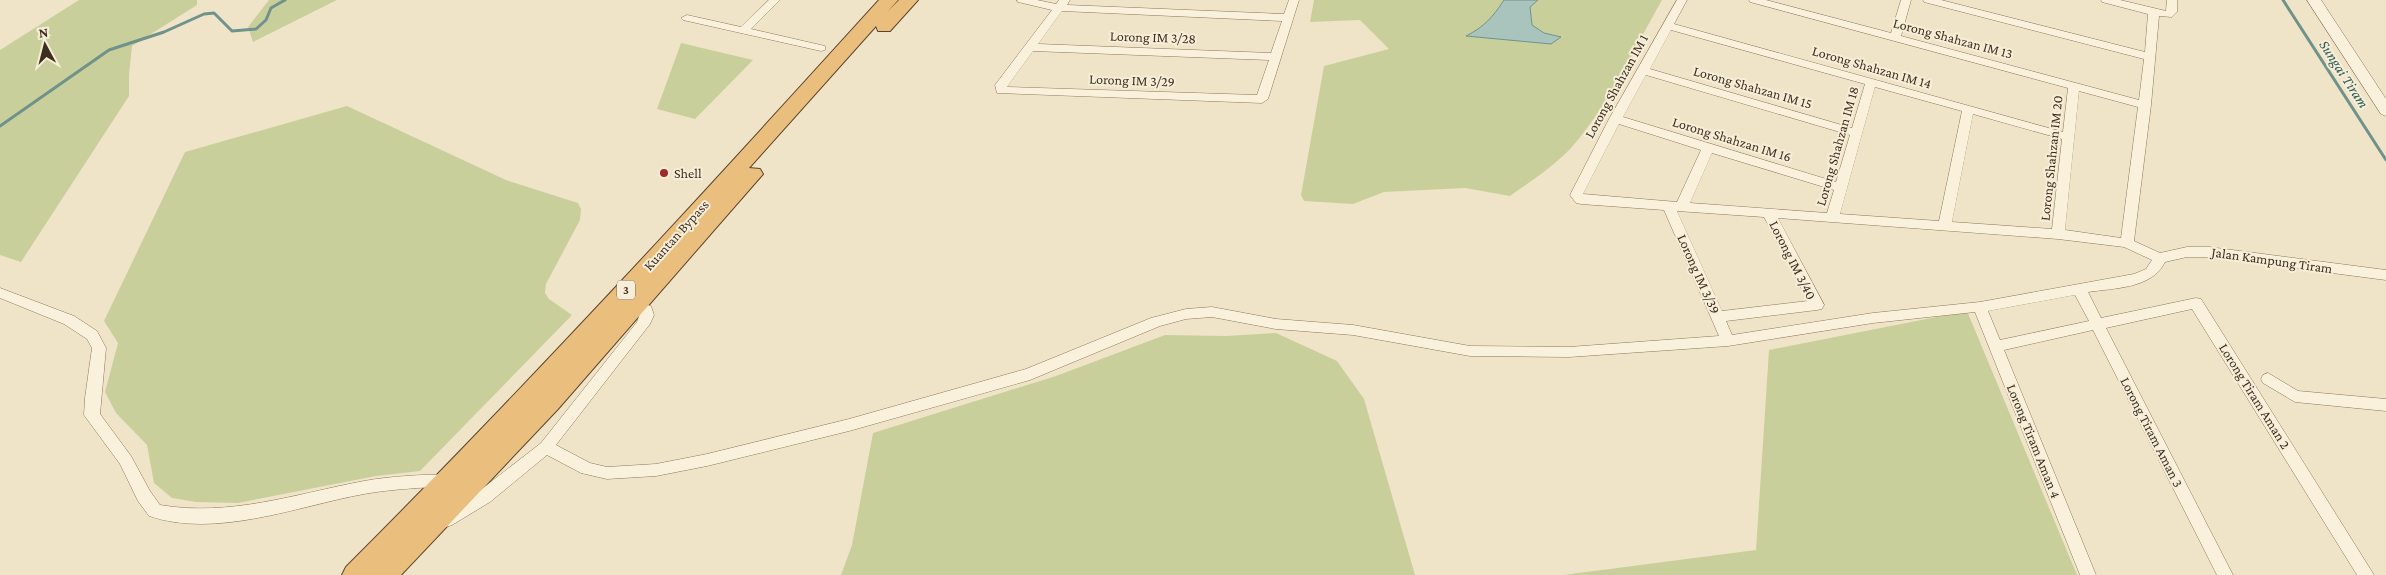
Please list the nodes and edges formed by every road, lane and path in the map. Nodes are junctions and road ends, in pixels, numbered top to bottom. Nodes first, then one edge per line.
1 (775, 0) edge
2 (889, 0) edge
3 (909, 0) edge
4 (1022, 0) edge
5 (1294, 0) edge
6 (1682, 0) edge
7 (1754, 0) edge
8 (1906, 0) edge
9 (1928, 0) edge
10 (2106, 0) edge
11 (2172, 0) edge
12 (2314, 0) edge
13 (1062, 4) edge
14 (2154, 12) junction
15 (687, 18) dead end
16 (1288, 18) junction
17 (1667, 25) junction
18 (744, 31) junction
19 (1894, 38) junction
20 (1030, 47) junction
21 (821, 48) dead end
22 (1275, 57) junction
23 (2150, 57) junction
24 (1642, 70) junction
25 (1871, 82) junction
26 (2074, 86) junction
27 (2144, 105) junction
28 (1968, 109) junction
29 (2386, 111) edge
30 (1615, 119) junction
31 (1856, 133) junction
32 (2068, 136) junction
33 (1708, 148) junction
34 (1840, 188) junction
35 (1675, 207) junction
36 (1769, 214) junction
37 (1832, 218) junction
38 (1945, 226) junction
39 (2058, 234) junction
40 (2127, 243) junction
41 (2159, 258) junction
42 (2386, 275) edge
43 (2080, 290) junction
44 (0, 293) edge
45 (634, 306) junction
46 (1980, 307) junction
47 (1718, 318) junction
48 (2098, 324) junction
49 (1728, 341) junction
50 (1996, 346) junction
51 (2268, 379) dead end
52 (2386, 405) edge
53 (546, 447) junction
54 (452, 480) junction
55 (427, 532) junction
56 (356, 575) edge
57 (384, 575) edge
58 (2088, 575) edge
59 (2224, 575) edge
60 (2366, 575) edge

1 - 18 street
2 - 54 highway, Kuantan Bypass / 3
3 - 45 highway, Kuantan Bypass / 3
4 - 13 street
5 - 16 street
6 - 17 street, Lorong Shahzan IM 1
7 - 19 street, Lorong Shahzan IM 13
8 - 19 street
9 - 23 street
10 - 14 street
11 - 14 street
12 - 29 street
13 - 16 street
13 - 20 street
14 - 23 street
15 - 18 street
16 - 22 street
17 - 24 street, Lorong Shahzan IM 1
17 - 25 street, Lorong Shahzan IM 14
18 - 21 street
19 - 26 street, Lorong Shahzan IM 13
20 - 22 street, Lorong IM 3/28
20 - 22 street, Lorong IM 3/29
23 - 27 street
24 - 30 street, Lorong Shahzan IM 1
24 - 31 street, Lorong Shahzan IM 15
25 - 28 street, Lorong Shahzan IM 14
25 - 31 street, Lorong Shahzan IM 18
26 - 27 street, Lorong Shahzan IM 13
26 - 32 street, Lorong Shahzan IM 20
27 - 40 street
28 - 32 street, Lorong Shahzan IM 14
28 - 38 street
30 - 33 street, Lorong Shahzan IM 16
30 - 35 street, Lorong Shahzan IM 1
31 - 34 street, Lorong Shahzan IM 18
32 - 39 street, Lorong Shahzan IM 20
33 - 34 street, Lorong Shahzan IM 16
33 - 35 street
34 - 37 street, Lorong Shahzan IM 18
35 - 36 street
35 - 47 street, Lorong IM 3/39
36 - 37 street
36 - 47 street, Lorong IM 3/40
37 - 38 street
38 - 39 street
39 - 40 street
40 - 41 street
41 - 42 street, Jalan Kampung Tiram
41 - 43 street
43 - 46 street
43 - 48 street, Lorong Tiram Aman 3
44 - 54 street
45 - 53 street
45 - 55 highway, Kuantan Bypass / 3
46 - 49 street
46 - 50 street, Lorong Tiram Aman 4
47 - 49 street, Lorong IM 3/39
48 - 50 street
48 - 59 street, Lorong Tiram Aman 3
48 - 60 street, Lorong Tiram Aman 2
49 - 53 street
50 - 58 street, Lorong Tiram Aman 4
51 - 52 street
53 - 55 street
54 - 56 highway, Kuantan Bypass / 3
55 - 57 highway, Kuantan Bypass / 3

